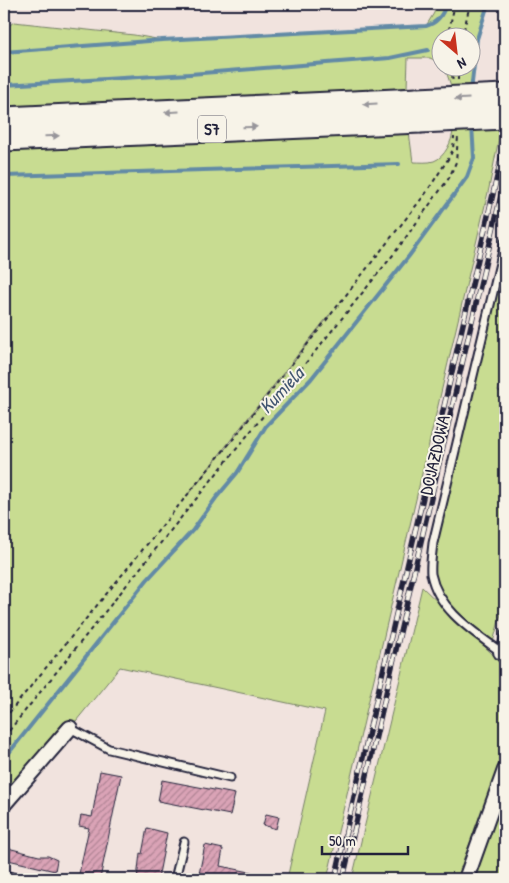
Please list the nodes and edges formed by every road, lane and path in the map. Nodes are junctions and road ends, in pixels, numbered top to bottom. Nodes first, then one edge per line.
1 (455, 4) edge
2 (470, 4) edge
3 (449, 28) edge
4 (464, 28) edge
5 (458, 78) edge
6 (458, 82) dead end
7 (505, 98) edge
8 (419, 111) junction
9 (505, 116) edge
10 (4, 120) edge
11 (458, 130) dead end
12 (4, 138) edge
13 (453, 149) dead end
14 (505, 242) edge
15 (505, 634) edge
16 (503, 654) edge
17 (4, 719) edge
18 (70, 728) joint
19 (4, 737) edge
20 (505, 770) edge
21 (230, 778) dead end
22 (4, 804) edge
23 (184, 842) dead end
24 (4, 875) edge
25 (22, 879) edge
26 (175, 879) edge
27 (466, 879) edge

1 - 3 path
2 - 4 path
5 - 6 path
7 -> 8 highway, S7, bridge
8 - 9 highway, S7, bridge
8 -> 10 highway, S7
12 -> 8 highway, S7
11 - 19 path
13 - 17 path
14 - 16 lane, DOJAZDOWA
15 - 16 lane, DOJAZDOWA
18 - 21 lane
18 - 22 street
20 - 27 street
23 - 26 lane
24 - 25 lane

